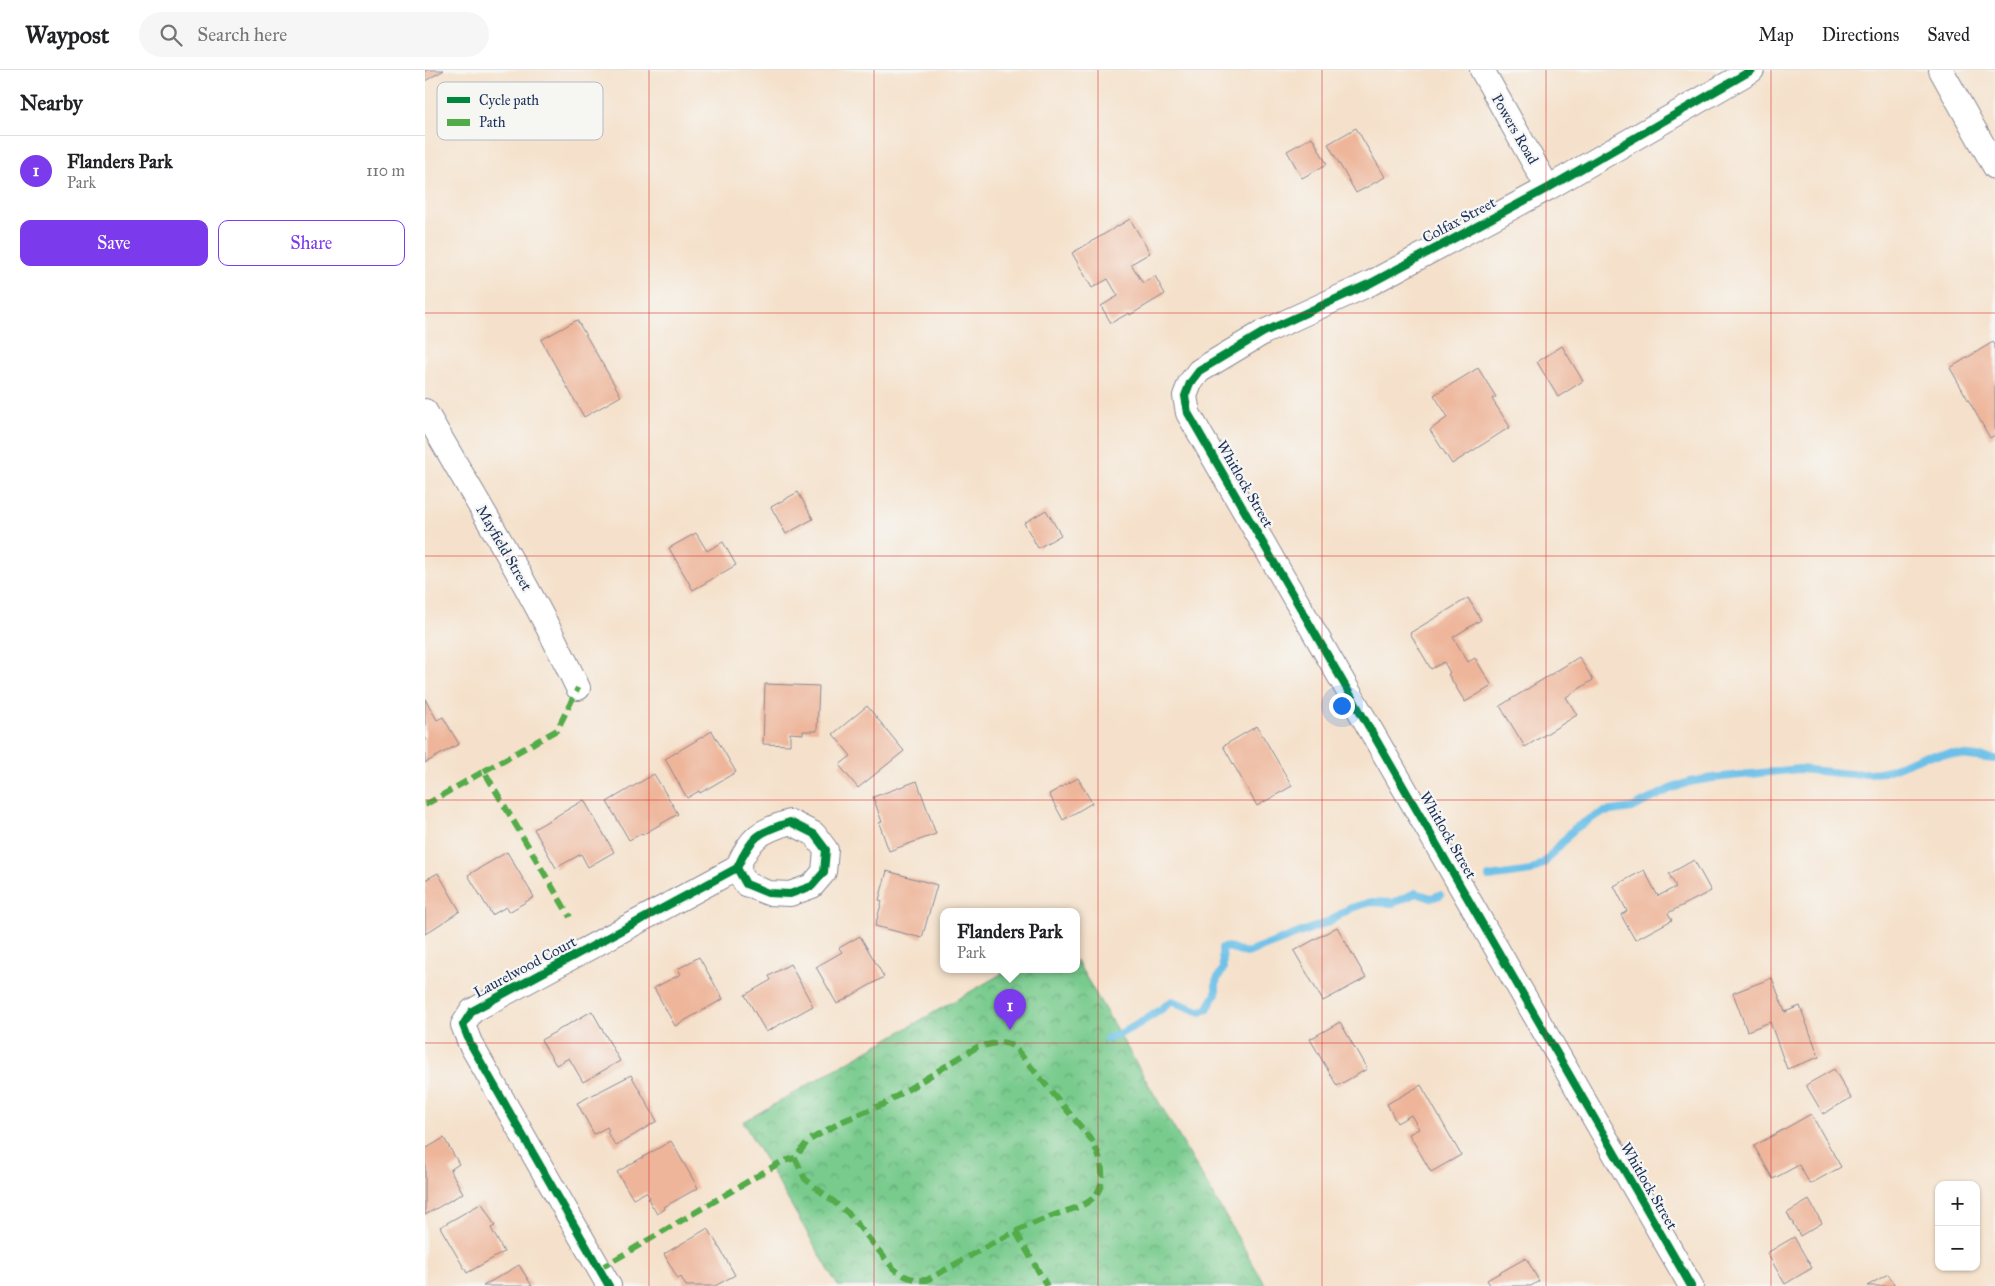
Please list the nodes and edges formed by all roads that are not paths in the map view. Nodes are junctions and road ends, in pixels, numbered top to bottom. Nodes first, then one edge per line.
1 (1482, 70) edge
2 (1753, 70) edge
3 (1941, 70) edge
4 (1995, 167) edge
5 (1548, 188) junction
6 (1185, 396) joint
7 (425, 411) edge
8 (578, 688) dead end
9 (737, 868) dead end
10 (609, 1286) edge
11 (1691, 1286) edge

1 - 5 street, Powers Road
2 - 5 street, Colfax Street
3 - 4 street
5 - 6 street, Colfax Street
6 - 11 street, Whitlock Street
7 - 8 street, Mayfield Street
9 - 10 street, Laurelwood Court

